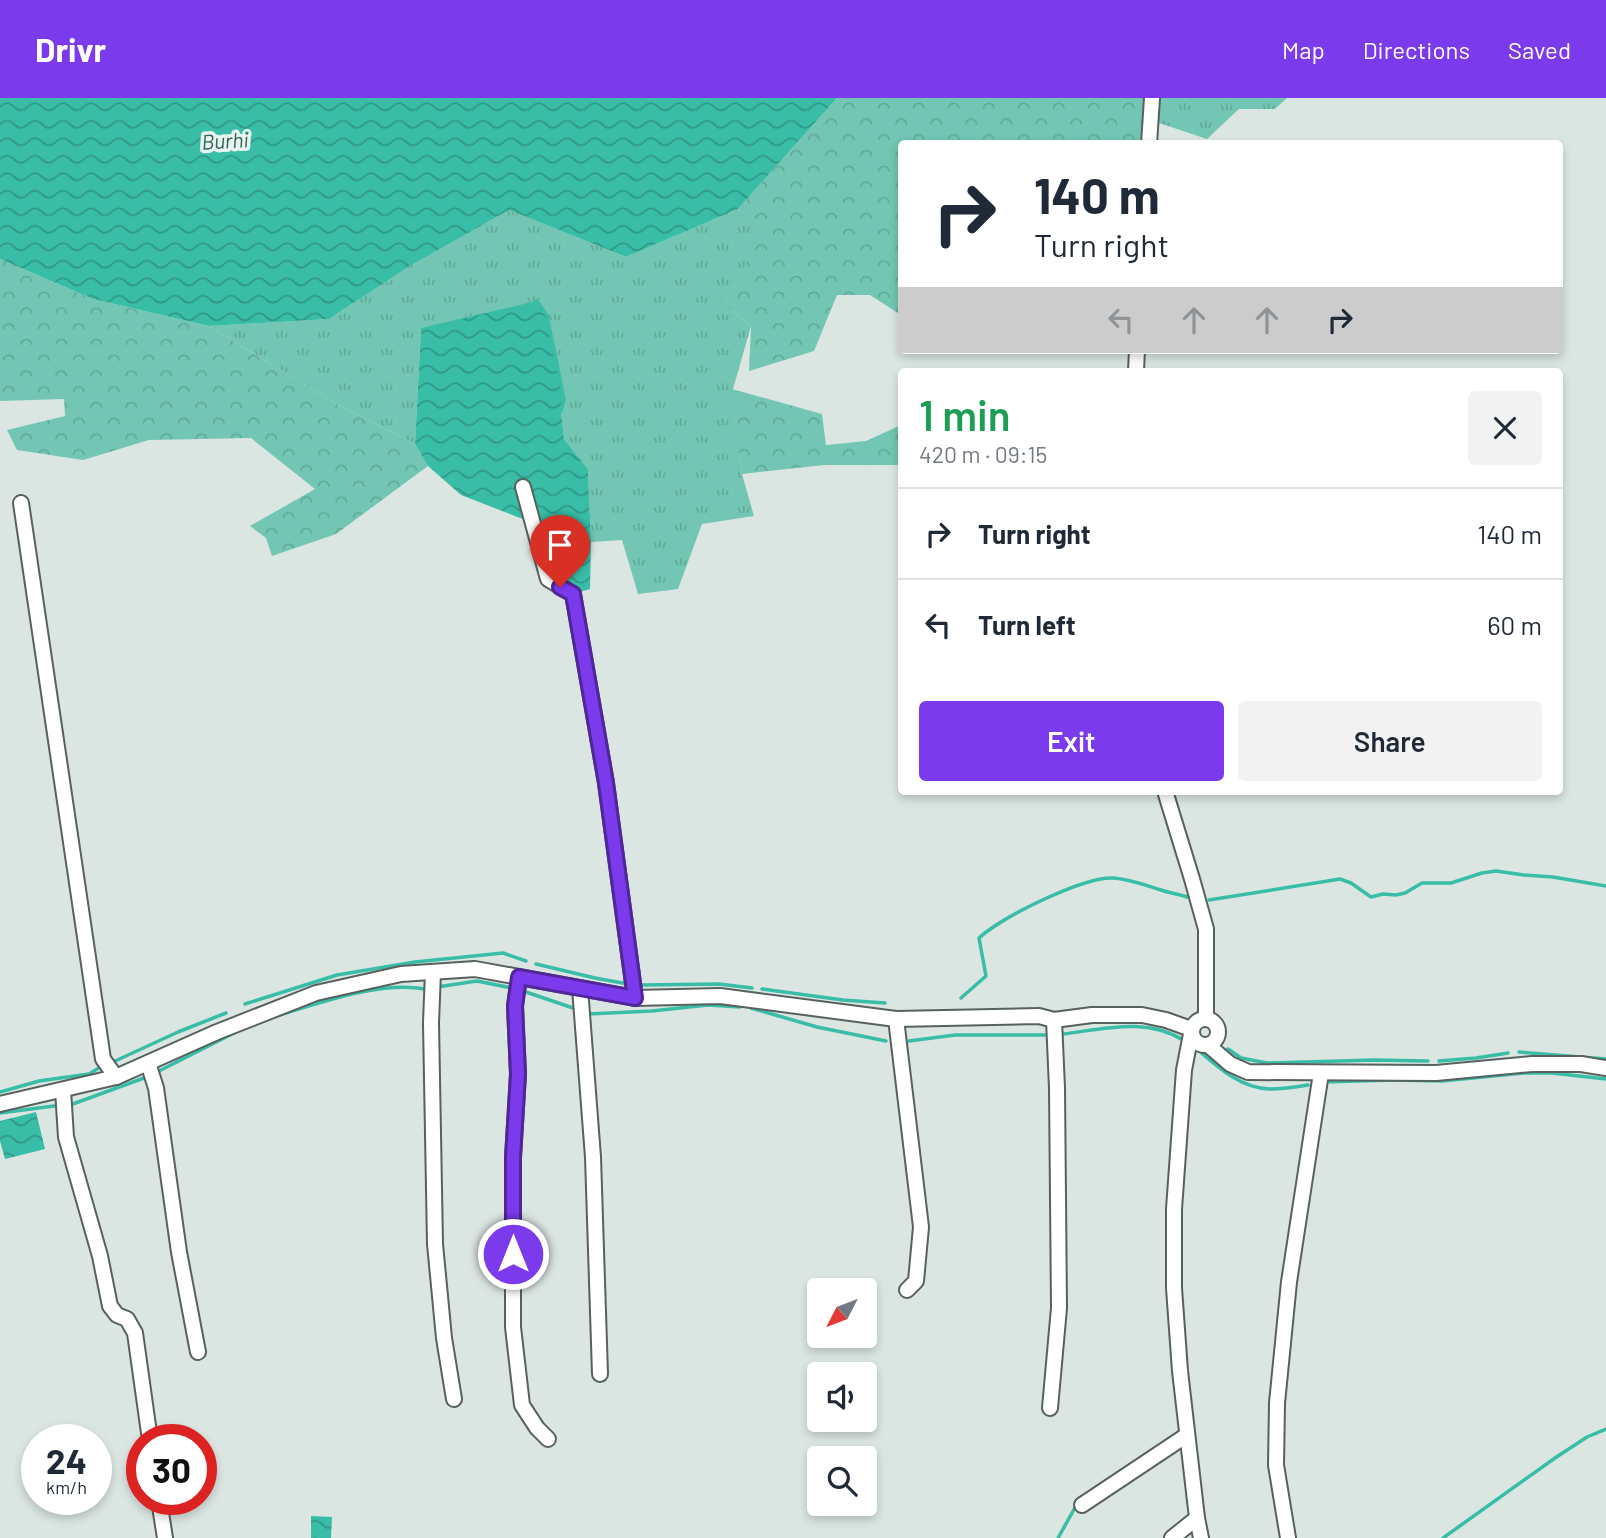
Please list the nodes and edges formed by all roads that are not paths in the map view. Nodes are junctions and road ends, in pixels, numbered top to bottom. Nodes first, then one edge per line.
1 (1152, 98) edge
2 (1149, 140) edge
3 (523, 487) dead end
4 (21, 503) dead end
5 (1166, 795) edge
6 (433, 972) junction
7 (519, 977) junction
8 (580, 988) junction
9 (635, 998) junction
10 (896, 1019) junction
11 (1206, 1019) junction
12 (1054, 1020) junction
13 (1191, 1032) junction
14 (1208, 1045) junction
15 (148, 1063) junction
16 (1606, 1068) edge
17 (1321, 1073) junction
18 (116, 1077) junction
19 (63, 1090) junction
20 (0, 1104) edge
21 (907, 1290) dead end
22 (198, 1352) dead end
23 (600, 1374) dead end
24 (454, 1399) dead end
25 (1050, 1408) dead end
26 (148, 1424) edge
27 (1187, 1435) junction
28 (548, 1438) dead end
29 (1082, 1505) dead end
30 (161, 1515) edge
31 (1197, 1518) junction
32 (165, 1538) edge
33 (1172, 1538) edge
34 (1201, 1538) edge
35 (1288, 1538) edge

1 - 2 street
3 - 9 street
4 - 18 street
5 - 11 street
6 - 7 street
6 - 15 street
6 - 24 street
7 - 8 street
7 - 28 street
8 - 9 street
8 - 23 street
9 - 10 street
10 - 12 street
10 - 21 street
11 - 13 street
11 - 14 street
12 - 13 street
12 - 25 street
13 - 14 street
13 - 27 street
14 - 17 street
15 - 18 street
15 - 22 street
16 - 17 street
17 - 35 street
18 - 19 street
19 - 20 street
19 - 26 street
27 - 29 street
27 - 31 street
30 - 32 street
31 - 33 street
31 - 34 street

